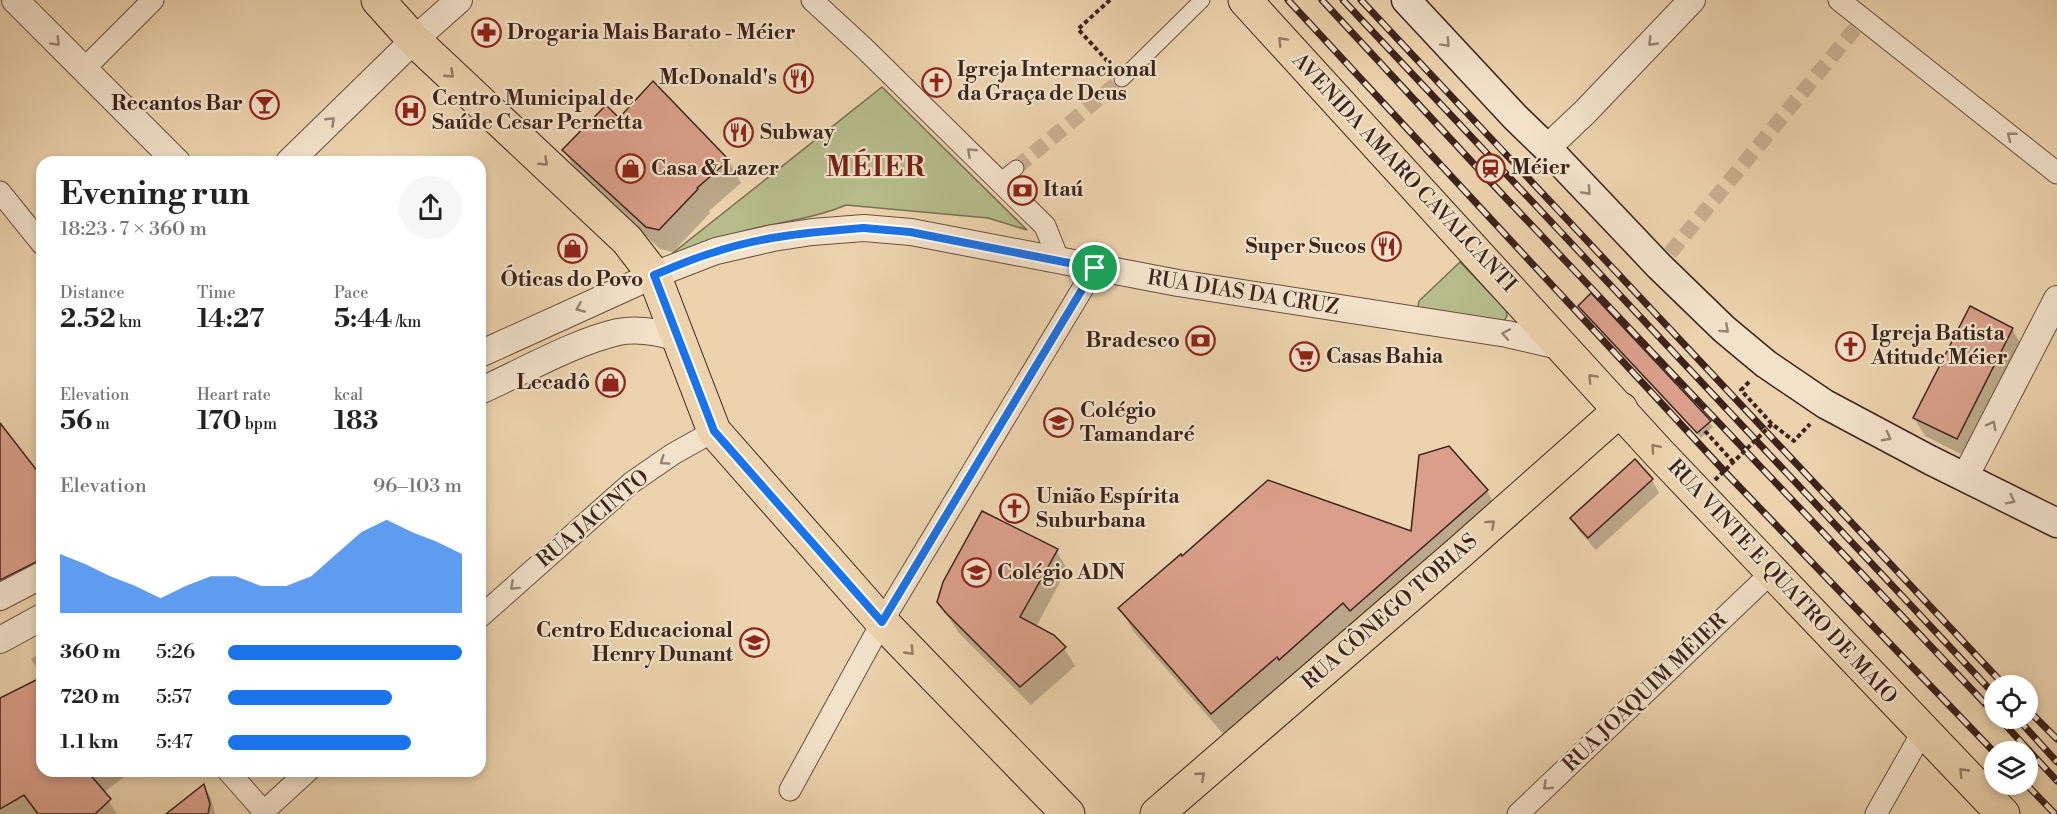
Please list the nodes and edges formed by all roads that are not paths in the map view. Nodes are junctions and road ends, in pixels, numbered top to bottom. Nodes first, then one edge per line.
1 (15, 0) edge
2 (153, 0) edge
3 (378, 0) edge
4 (459, 0) edge
5 (812, 0) edge
6 (1202, 0) edge
7 (1245, 0) edge
8 (1406, 0) edge
9 (1692, 0) edge
10 (1839, 0) edge
11 (414, 40) junction
12 (83, 70) junction
13 (1122, 79) tunnel mouth
14 (1547, 148) junction
15 (171, 156) edge
16 (296, 156) edge
17 (2057, 172) edge
18 (0, 192) edge
19 (36, 237) edge
20 (1059, 261) junction
21 (1095, 268) junction
22 (654, 275) junction
23 (2057, 298) edge
24 (678, 338) junction
25 (1563, 347) junction
26 (486, 351) edge
27 (486, 388) edge
28 (1621, 409) junction
29 (714, 431) junction
30 (1965, 477) junction
31 (2057, 523) edge
32 (1772, 572) junction
33 (36, 578) edge
34 (0, 597) edge
35 (486, 612) edge
36 (36, 620) edge
37 (882, 622) junction
38 (0, 640) edge
39 (1923, 731) junction
40 (233, 777) edge
41 (302, 777) edge
42 (790, 790) dead end
43 (263, 813) edge
44 (1068, 814) edge
45 (1157, 814) edge
46 (1518, 814) edge
47 (1876, 814) edge
48 (2003, 814) edge

1 -> 12 street
2 - 12 street
3 - 11 main road
4 - 11 street
20 -> 5 street
6 - 13 street
25 -> 7 main road, AVENIDA AMARO CAVALCANTI
8 -> 14 main road
9 -> 14 street
17 -> 10 street
16 -> 11 street
11 -> 22 main road
12 - 15 street
14 -> 30 main road
18 - 19 street
20 - 21 street, RUA DIAS DA CRUZ
20 - 22 street, RUA DIAS DA CRUZ
25 -> 21 street, RUA DIAS DA CRUZ
21 - 37 street
22 - 24 main road
22 -> 26 street, RUA DIAS DA CRUZ
30 -> 23 street
24 - 27 street
24 - 29 main road
28 -> 25 main road, RUA VINTE E QUATRO DE MAIO
32 -> 28 main road, RUA VINTE E QUATRO DE MAIO
45 -> 28 main road, RUA CÔNEGO TOBIAS
29 -> 35 street, RUA JACINTO
29 - 37 main road
30 -> 31 main road
32 - 39 main road, RUA VINTE E QUATRO DE MAIO
32 -> 46 street, RUA JOAQUIM MÉIER
33 - 34 street
36 - 38 street
37 - 42 street
37 -> 44 main road
39 - 47 street
48 -> 39 main road, RUA VINTE E QUATRO DE MAIO
40 - 43 street
41 - 43 street

